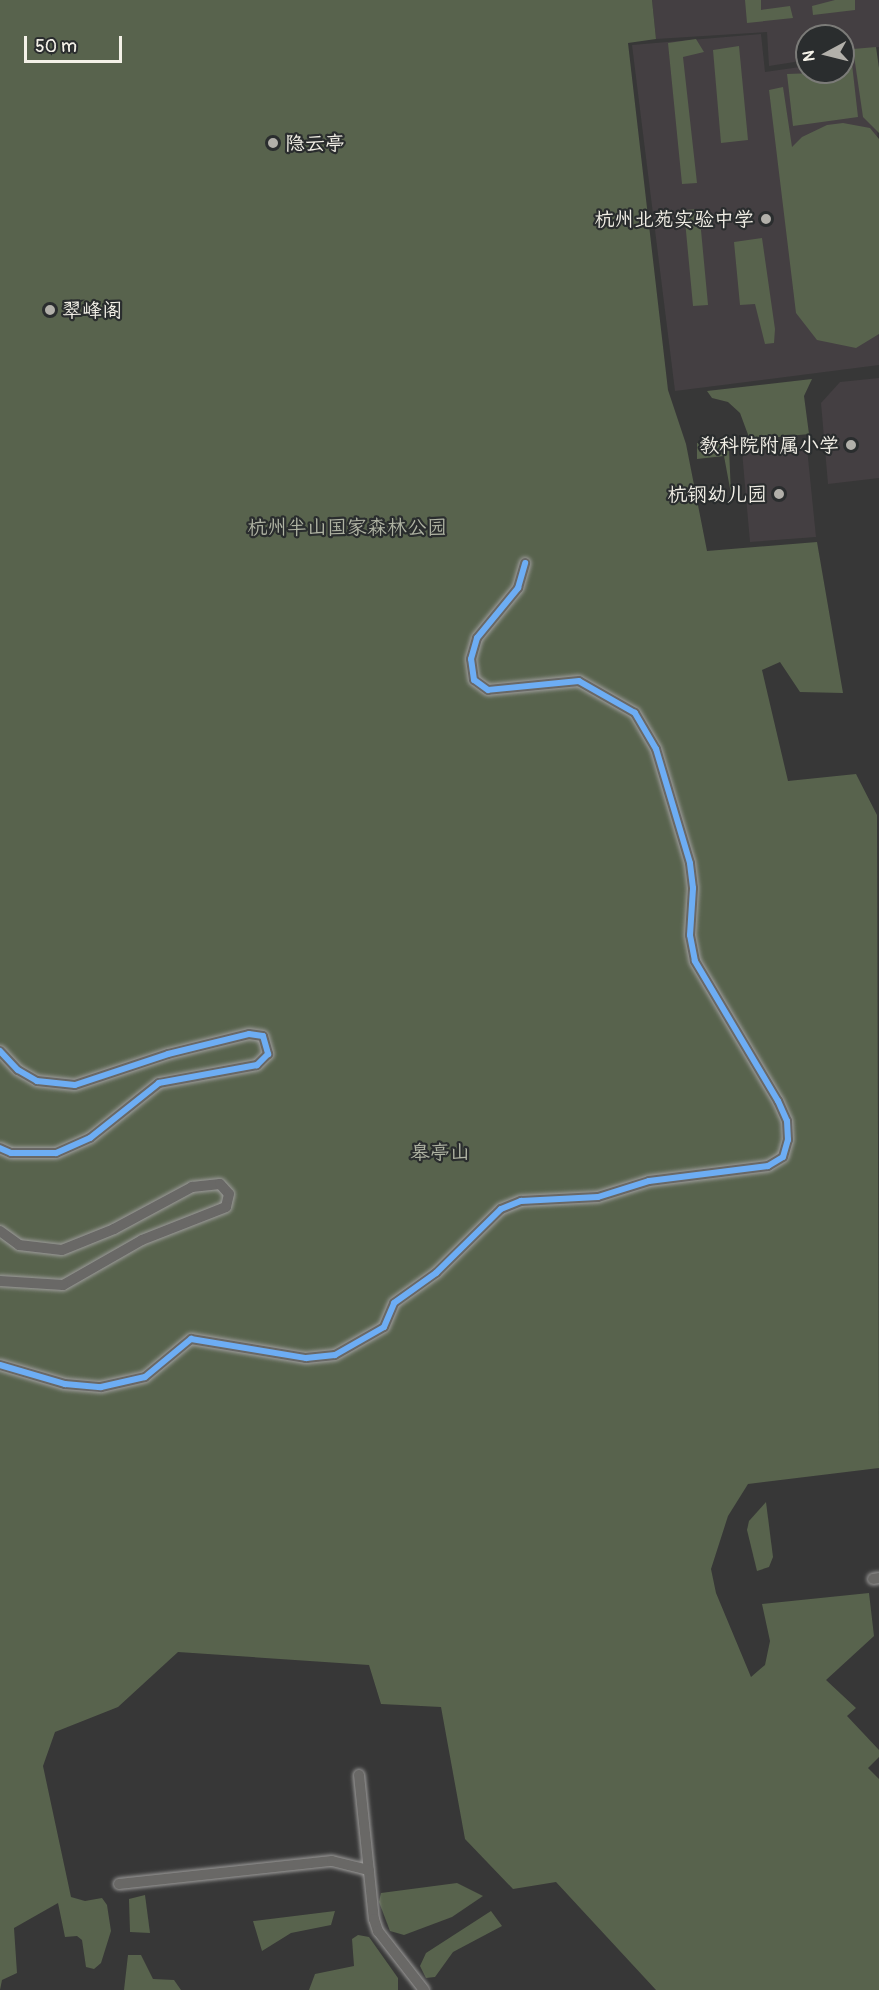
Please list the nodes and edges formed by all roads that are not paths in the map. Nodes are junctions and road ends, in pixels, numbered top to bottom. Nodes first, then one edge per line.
1 (525, 563) dead end
2 (0, 1051) edge
3 (0, 1148) edge
4 (0, 1232) edge
5 (0, 1281) edge
6 (0, 1365) edge
7 (359, 1775) dead end
8 (369, 1870) junction
9 (118, 1884) dead end
10 (424, 1990) edge

1 - 6 street
2 - 3 street
4 - 5 street
7 - 8 street
8 - 9 street
8 - 10 street

